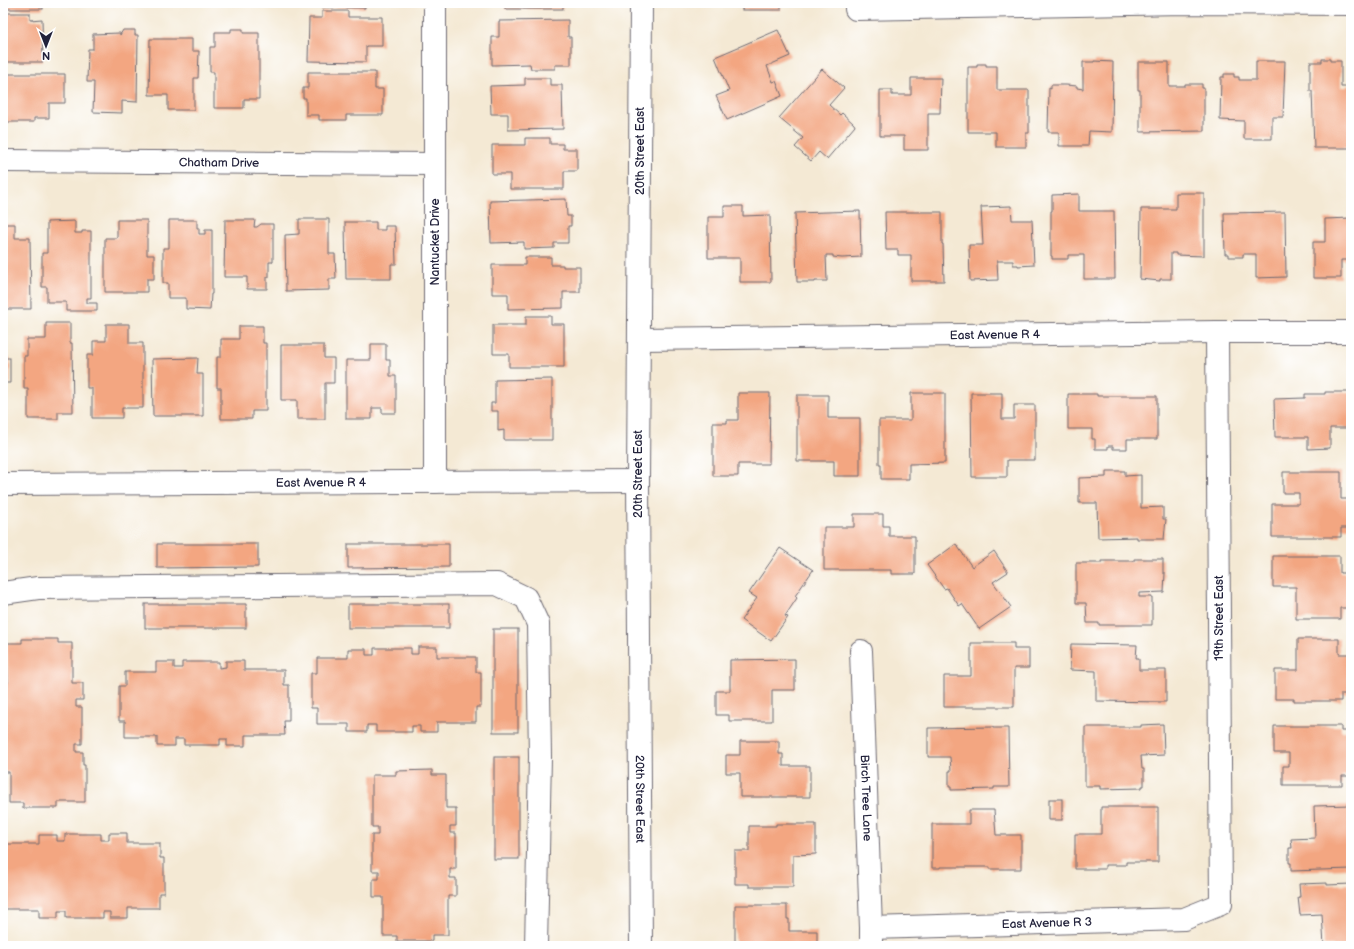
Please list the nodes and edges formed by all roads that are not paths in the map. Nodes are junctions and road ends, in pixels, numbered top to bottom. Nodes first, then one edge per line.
1 (435, 3) edge
2 (641, 3) edge
3 (1183, 3) edge
4 (1351, 4) edge
5 (856, 6) edge
6 (3, 161) edge
7 (435, 164) junction
8 (1217, 332) junction
9 (1351, 332) edge
10 (639, 339) junction
11 (638, 481) junction
12 (436, 482) junction
13 (3, 484) edge
14 (3, 593) edge
15 (862, 650) dead end
16 (1221, 904) joint
17 (871, 937) edge
18 (536, 946) edge
19 (642, 946) edge

1 - 7 street, Nantucket Drive
2 - 10 street, 20th Street East
3 - 4 street
3 - 5 street
6 - 7 street, Chatham Drive
7 - 12 street, Nantucket Drive
8 - 9 street, East Avenue R 4
8 - 10 street, East Avenue R 4
8 - 16 street, 19th Street East
10 - 11 street, 20th Street East
11 - 12 street, East Avenue R 4
11 - 19 street, 20th Street East
12 - 13 street, East Avenue R 4
14 - 18 street
15 - 17 street, Birch Tree Lane
16 - 17 street, East Avenue R 3

